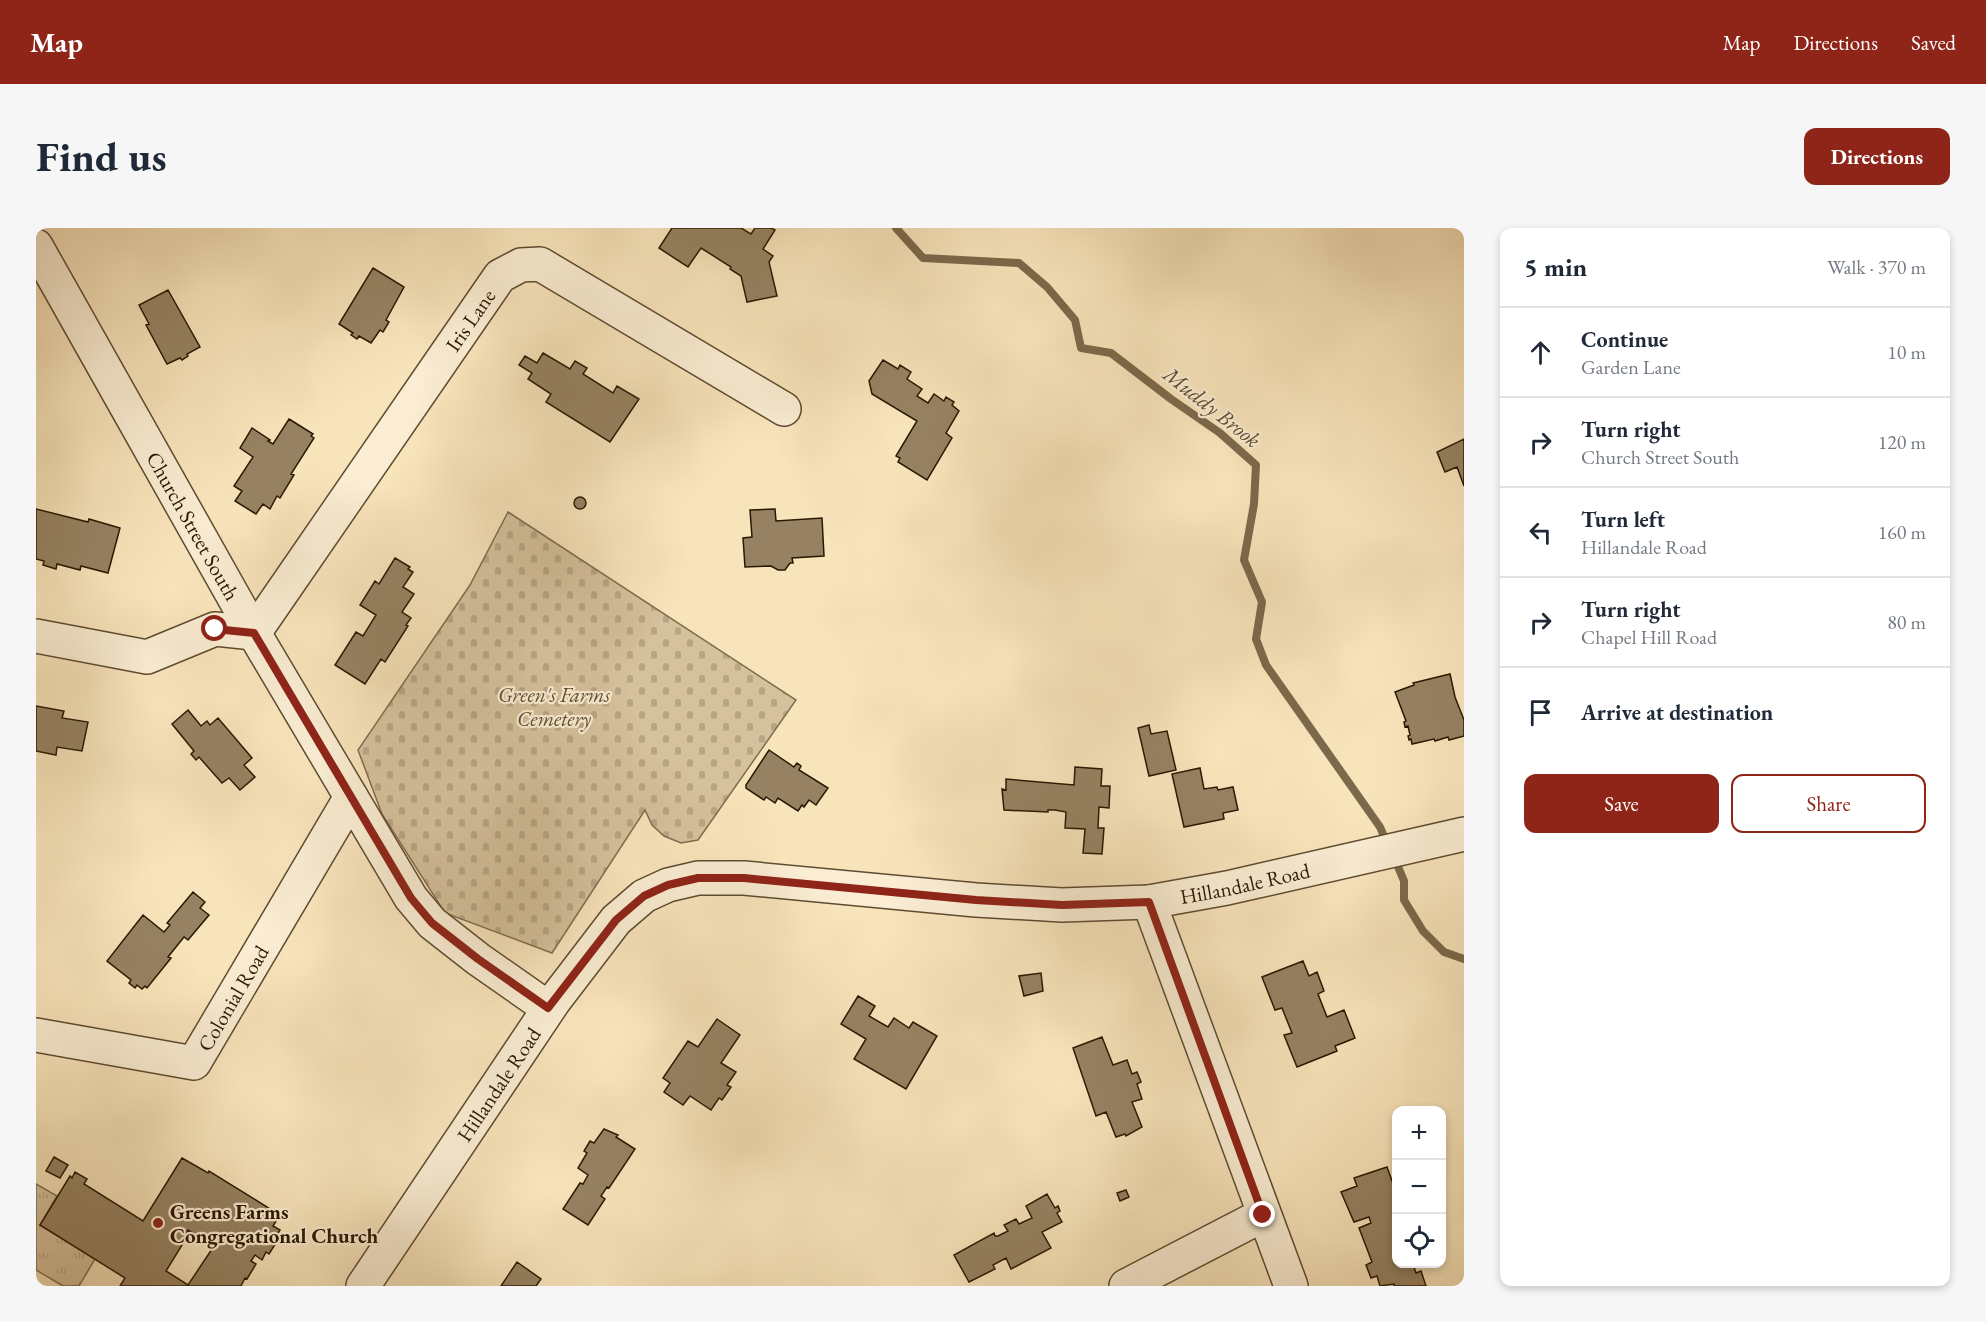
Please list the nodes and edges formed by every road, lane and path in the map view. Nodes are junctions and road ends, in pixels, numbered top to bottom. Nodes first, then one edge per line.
1 (36, 246) edge
2 (784, 409) dead end
3 (254, 633) junction
4 (36, 636) edge
5 (351, 796) junction
6 (1464, 834) edge
7 (1149, 902) junction
8 (548, 1008) junction
9 (36, 1035) edge
10 (1263, 1215) junction
11 (363, 1286) edge
12 (1126, 1286) edge
13 (1291, 1286) edge

1 - 3 street, Church Street South
2 - 3 street, Iris Lane
3 - 4 street
3 - 5 street, Church Street South
5 - 8 street, Church Street South
5 - 9 street, Colonial Road
6 - 7 street, Hillandale Road
7 - 8 street, Hillandale Road
7 - 10 street
8 - 11 street, Hillandale Road
10 - 12 street
10 - 13 street

